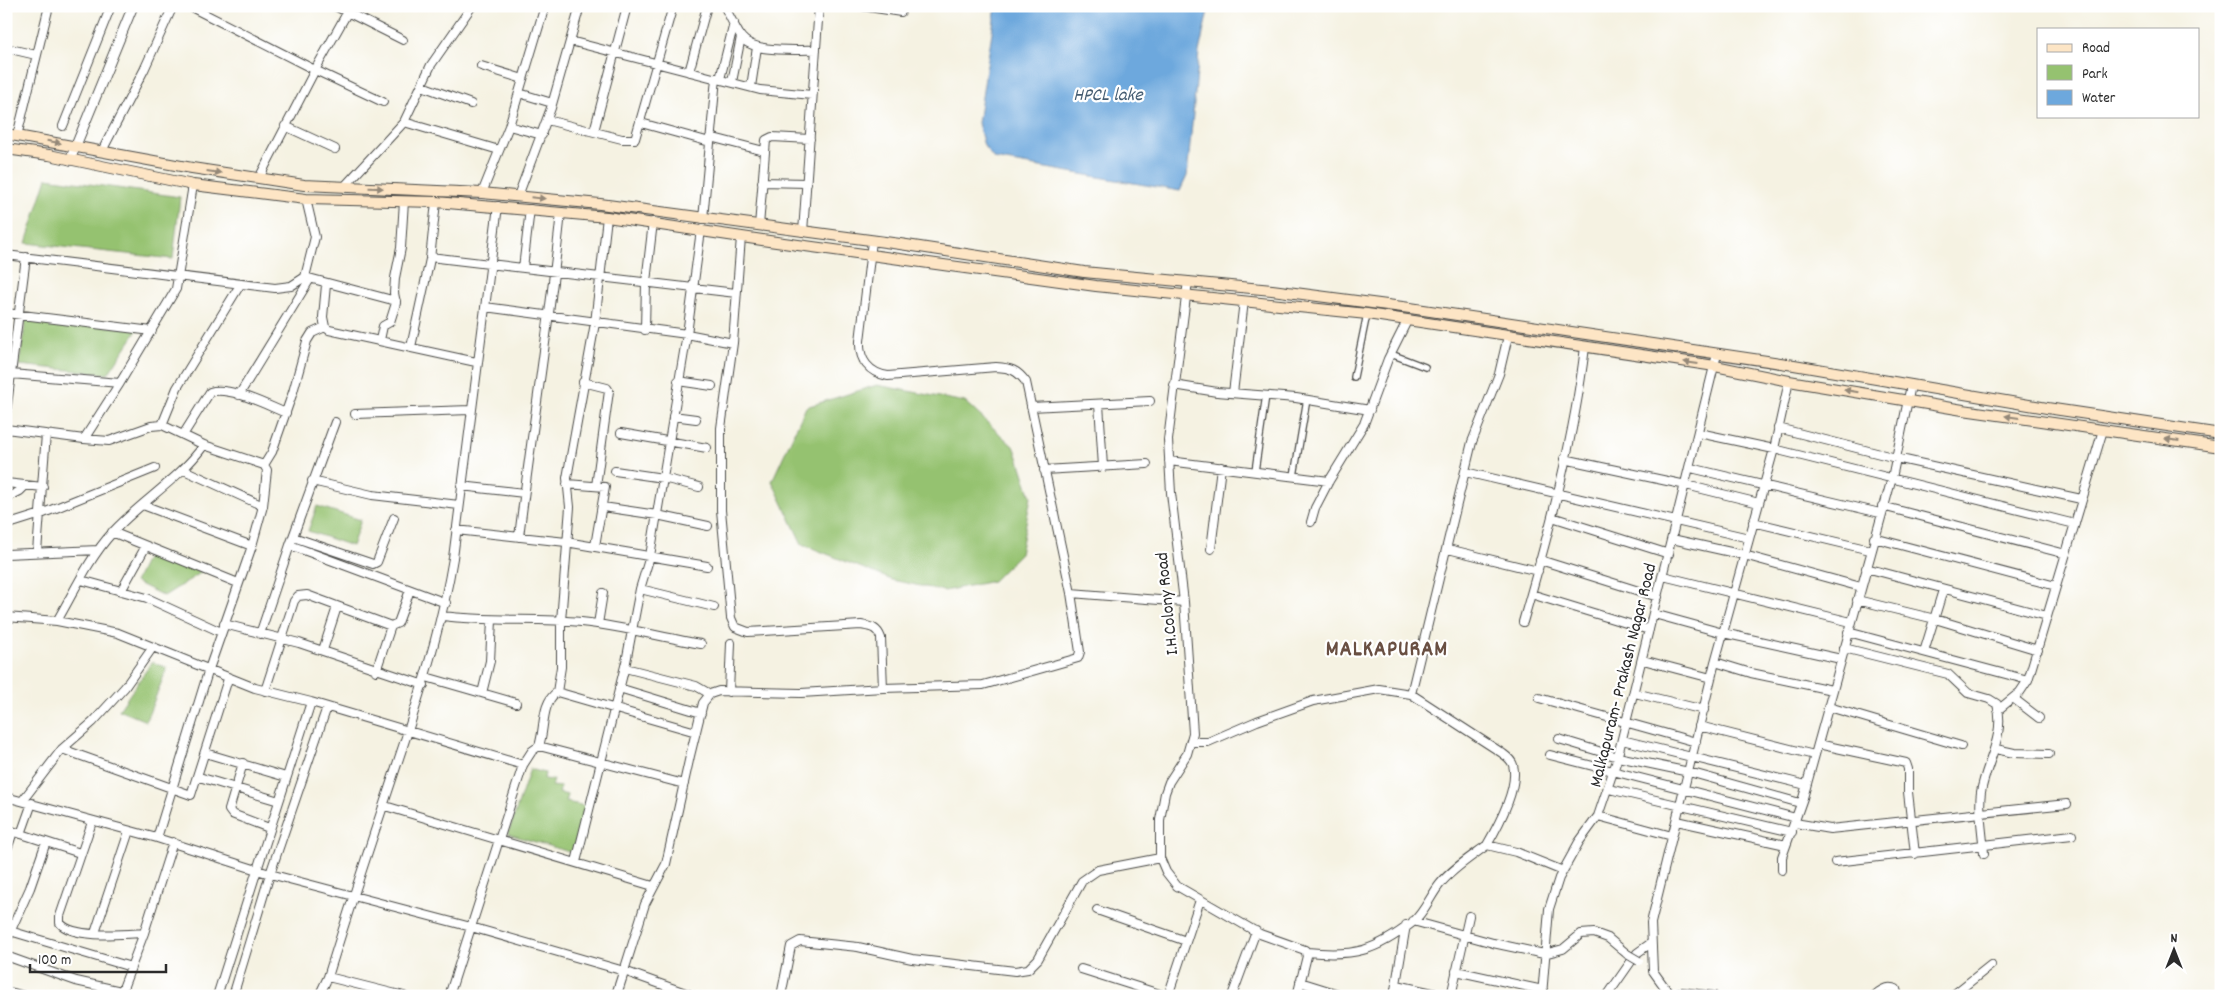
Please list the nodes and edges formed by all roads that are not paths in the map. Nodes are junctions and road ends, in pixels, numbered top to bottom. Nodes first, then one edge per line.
1 (49, 6) edge
2 (111, 6) edge
3 (133, 6) edge
4 (173, 6) edge
5 (189, 6) edge
6 (335, 6) edge
7 (472, 6) edge
8 (545, 6) edge
9 (580, 6) edge
10 (627, 6) edge
11 (673, 6) edge
12 (707, 6) edge
13 (724, 6) edge
14 (819, 6) edge
15 (862, 6) edge
16 (349, 9) edge
17 (900, 12) dead end
18 (734, 23) junction
19 (741, 37) junction
20 (403, 40) dead end
21 (570, 41) junction
22 (6, 48) edge
23 (756, 48) junction
24 (816, 50) junction
25 (615, 53) junction
26 (36, 55) junction
27 (657, 64) junction
28 (481, 66) dead end
29 (315, 70) junction
30 (690, 72) junction
31 (523, 79) junction
32 (718, 79) junction
33 (732, 82) junction
34 (422, 86) junction
35 (751, 87) junction
36 (519, 93) junction
37 (812, 95) junction
38 (383, 102) dead end
39 (552, 102) junction
40 (471, 104) dead end
41 (547, 120) junction
42 (404, 122) junction
43 (641, 123) junction
44 (63, 126) dead end
45 (285, 126) junction
46 (509, 126) junction
47 (594, 131) junction
48 (11, 135) edge
49 (542, 135) junction
50 (810, 138) junction
51 (710, 139) junction
52 (76, 146) junction
53 (6, 149) edge
54 (335, 149) dead end
55 (499, 150) junction
56 (764, 150) junction
57 (102, 151) junction
58 (70, 160) junction
59 (259, 178) junction
60 (762, 182) junction
61 (806, 183) junction
62 (193, 185) junction
63 (349, 187) junction
64 (482, 193) junction
65 (499, 194) junction
66 (518, 196) junction
67 (306, 199) junction
68 (354, 199) junction
69 (404, 201) junction
70 (436, 202) junction
71 (498, 206) junction
72 (530, 209) junction
73 (561, 212) junction
74 (607, 217) junction
75 (702, 219) junction
76 (652, 222) junction
77 (759, 226) junction
78 (701, 230) junction
79 (803, 232) junction
80 (741, 237) junction
81 (872, 241) junction
82 (6, 254) edge
83 (870, 255) junction
84 (26, 257) junction
85 (430, 257) junction
86 (490, 264) junction
87 (523, 268) junction
88 (555, 272) junction
89 (180, 275) junction
90 (599, 277) junction
91 (308, 278) junction
92 (1188, 281) junction
93 (324, 282) junction
94 (646, 282) junction
95 (240, 285) junction
96 (692, 287) junction
97 (736, 293) junction
98 (1187, 294) junction
99 (1299, 294) junction
100 (396, 301) junction
101 (1244, 301) junction
102 (484, 307) junction
103 (1296, 308) junction
104 (6, 313) edge
105 (20, 314) junction
106 (1367, 314) junction
107 (548, 316) junction
108 (1407, 321) junction
109 (595, 322) junction
110 (323, 328) junction
111 (645, 330) junction
112 (152, 331) junction
113 (687, 334) junction
114 (1508, 336) junction
115 (380, 340) junction
116 (733, 342) junction
117 (411, 347) junction
118 (1585, 347) junction
119 (1391, 354) junction
120 (1717, 354) junction
121 (476, 362) junction
122 (1715, 366) junction
123 (1425, 367) dead end
124 (11, 374) junction
125 (1354, 377) dead end
126 (678, 380) junction
127 (1789, 381) junction
128 (583, 382) junction
129 (120, 383) junction
130 (1174, 385) junction
131 (1911, 385) junction
132 (712, 386) dead end
133 (1233, 393) junction
134 (239, 395) junction
135 (1266, 395) junction
136 (1307, 399) junction
137 (1908, 400) junction
138 (1150, 401) dead end
139 (1099, 404) junction
140 (1031, 407) junction
141 (470, 410) junction
142 (1370, 410) junction
143 (6, 413) edge
144 (286, 413) junction
145 (356, 414) dead end
146 (673, 416) junction
147 (696, 419) dead end
148 (335, 422) dead end
149 (162, 425) junction
150 (1778, 428) junction
151 (6, 429) edge
152 (2103, 430) junction
153 (621, 433) dead end
154 (1699, 433) junction
155 (46, 434) junction
156 (2221, 434) edge
157 (183, 435) junction
158 (84, 439) junction
159 (669, 443) junction
160 (204, 445) junction
161 (2221, 447) edge
162 (707, 448) dead end
163 (1774, 449) junction
164 (1896, 458) junction
165 (1564, 459) junction
166 (1169, 461) junction
167 (1147, 464) dead end
168 (264, 465) junction
169 (1103, 467) junction
170 (1221, 467) junction
171 (155, 468) dead end
172 (1691, 468) junction
173 (184, 470) junction
174 (1044, 470) junction
175 (614, 472) dead end
176 (1255, 472) junction
177 (1465, 472) junction
178 (1294, 476) junction
179 (663, 478) junction
180 (1892, 478) junction
181 (1329, 481) junction
182 (312, 482) junction
183 (6, 483) edge
184 (567, 484) junction
185 (26, 485) junction
186 (1686, 485) junction
187 (461, 486) junction
188 (596, 486) junction
189 (1764, 486) junction
190 (43, 487) junction
191 (699, 488) dead end
192 (1557, 491) junction
193 (524, 493) junction
194 (6, 498) edge
195 (2081, 499) junction
196 (1759, 503) junction
197 (143, 505) junction
198 (459, 505) junction
199 (263, 506) junction
200 (603, 507) junction
201 (1882, 509) junction
202 (41, 514) junction
203 (657, 515) junction
204 (1552, 517) junction
205 (394, 518) dead end
206 (1311, 522) dead end
207 (1677, 522) junction
208 (1753, 522) junction
209 (2075, 524) junction
210 (6, 525) edge
211 (708, 526) dead end
212 (456, 530) junction
213 (112, 532) junction
214 (293, 537) junction
215 (519, 537) junction
216 (1749, 538) junction
217 (1874, 538) junction
218 (1672, 539) junction
219 (566, 542) junction
220 (290, 545) junction
221 (146, 546) junction
222 (252, 546) junction
223 (595, 546) junction
224 (1211, 549) dead end
225 (1448, 549) junction
226 (98, 550) junction
227 (1870, 550) junction
228 (37, 552) junction
229 (6, 554) edge
230 (1669, 554) junction
231 (2066, 554) junction
232 (1744, 555) junction
233 (650, 556) junction
234 (1540, 560) junction
235 (707, 566) dead end
236 (1866, 568) junction
237 (1538, 571) junction
238 (1663, 576) junction
239 (81, 580) junction
240 (238, 583) junction
241 (2056, 586) junction
242 (1862, 587) junction
243 (410, 590) junction
244 (640, 590) junction
245 (1942, 590) junction
246 (121, 591) junction
247 (604, 592) dead end
248 (1734, 592) junction
249 (1071, 593) junction
250 (1531, 594) junction
251 (1658, 597) junction
252 (1857, 600) junction
253 (1184, 602) junction
254 (446, 603) junction
255 (337, 607) junction
256 (714, 607) dead end
257 (1654, 614) junction
258 (443, 616) junction
259 (2047, 616) junction
260 (6, 617) edge
261 (492, 620) junction
262 (561, 620) junction
263 (1934, 620) junction
264 (57, 621) junction
265 (1523, 622) dead end
266 (1851, 622) junction
267 (598, 624) junction
268 (391, 626) junction
269 (223, 628) junction
270 (630, 630) junction
271 (1649, 630) junction
272 (1848, 632) junction
273 (1723, 633) junction
274 (260, 634) junction
275 (281, 640) junction
276 (731, 643) dead end
277 (701, 644) dead end
278 (153, 647) junction
279 (1844, 648) junction
280 (323, 650) junction
281 (2038, 650) junction
282 (1924, 652) junction
283 (1841, 659) junction
284 (1643, 660) junction
285 (1715, 662) junction
286 (624, 668) junction
287 (376, 671) junction
288 (208, 672) junction
289 (426, 677) junction
290 (1711, 678) junction
291 (228, 679) junction
292 (2028, 680) junction
293 (424, 685) junction
294 (619, 688) junction
295 (883, 688) junction
296 (1832, 690) junction
297 (265, 691) junction
298 (557, 692) junction
299 (728, 692) junction
300 (1635, 692) junction
301 (482, 693) junction
302 (710, 694) junction
303 (1411, 694) junction
304 (1539, 698) dead end
305 (2016, 700) junction
306 (311, 702) junction
307 (516, 702) dead end
308 (328, 707) junction
309 (1828, 707) junction
310 (614, 708) junction
311 (1704, 710) junction
312 (701, 713) junction
313 (1998, 715) junction
314 (2039, 718) dead end
315 (1626, 723) junction
316 (1699, 726) junction
317 (408, 730) junction
318 (696, 732) junction
319 (1560, 739) dead end
320 (1622, 740) junction
321 (1192, 742) junction
322 (1696, 742) junction
323 (1818, 744) junction
324 (539, 746) junction
325 (1961, 746) dead end
326 (62, 749) junction
327 (1996, 749) junction
328 (205, 753) junction
329 (2049, 754) dead end
330 (1550, 755) dead end
331 (1814, 755) junction
332 (1618, 757) junction
333 (1692, 757) junction
334 (243, 763) junction
335 (601, 763) junction
336 (523, 764) junction
337 (1614, 771) junction
338 (1689, 772) junction
339 (198, 777) junction
340 (286, 777) junction
341 (684, 784) junction
342 (1806, 785) junction
343 (234, 788) junction
344 (172, 789) junction
345 (1609, 789) junction
346 (1686, 789) junction
347 (6, 797) edge
348 (23, 800) junction
349 (279, 801) junction
350 (32, 802) junction
351 (1800, 803) junction
352 (1681, 804) junction
353 (2067, 804) dead end
354 (385, 806) junction
355 (1981, 814) junction
356 (1598, 816) junction
357 (1796, 820) junction
358 (1677, 821) junction
359 (92, 822) junction
360 (1912, 822) junction
361 (270, 828) junction
362 (129, 831) junction
363 (14, 832) edge
364 (1792, 832) junction
365 (2072, 835) dead end
366 (1672, 836) junction
367 (157, 838) junction
368 (498, 840) junction
369 (46, 842) junction
370 (173, 842) junction
371 (1487, 845) junction
372 (1786, 845) junction
373 (1984, 846) junction
374 (6, 852) edge
375 (80, 853) junction
376 (1915, 854) junction
377 (1984, 854) dead end
378 (1160, 858) junction
379 (576, 862) junction
380 (1835, 862) dead end
381 (257, 870) junction
382 (1782, 870) dead end
383 (1563, 871) junction
384 (270, 874) junction
385 (653, 886) junction
386 (354, 897) junction
387 (1200, 900) junction
388 (1097, 910) dead end
389 (1469, 916) dead end
390 (1410, 923) junction
391 (471, 927) junction
392 (10, 931) junction
393 (1256, 932) junction
394 (95, 933) junction
395 (144, 933) junction
396 (1465, 936) junction
397 (1651, 939) junction
398 (6, 941) edge
399 (1186, 942) junction
400 (1306, 952) junction
401 (1544, 954) junction
402 (6, 956) edge
403 (1652, 963) junction
404 (1991, 965) dead end
405 (131, 966) junction
406 (1081, 969) dead end
407 (624, 971) junction
408 (1456, 971) junction
409 (328, 977) junction
410 (1300, 982) junction
411 (1397, 985) junction
412 (6, 991) edge
413 (120, 993) edge
414 (1543, 993) edge
415 (1671, 995) edge
416 (25, 996) edge
417 (218, 996) edge
418 (233, 996) edge
419 (319, 996) edge
420 (404, 996) edge
421 (450, 996) edge
422 (616, 996) edge
423 (694, 996) edge
424 (781, 996) edge
425 (1167, 996) edge
426 (1232, 996) edge
427 (1297, 996) edge
428 (1346, 996) edge
429 (1394, 996) edge
430 (1446, 996) edge
431 (1451, 996) edge
432 (1607, 996) edge
433 (1714, 996) edge
434 (1874, 996) edge
435 (1898, 996) edge
436 (1952, 996) edge

1 - 26 street
2 - 44 street
3 - 52 street
4 - 57 street
5 - 29 street
6 - 16 street
7 - 34 street
8 - 31 street
9 - 21 street
10 - 25 street
11 - 27 street
12 - 30 street
13 - 18 street
14 - 24 street
15 - 17 street
16 - 20 street
16 - 29 street
18 - 19 street
18 - 32 street
19 - 23 street
19 - 33 street
21 - 25 street
21 - 39 street
22 - 26 street
23 - 24 street
23 - 35 street
24 - 37 street
25 - 27 street
25 - 47 street
26 - 48 street
27 - 30 street
27 - 43 street
28 - 31 street
29 - 38 street
29 - 45 street
30 - 32 street
31 - 36 street
32 - 33 street
32 - 51 street
33 - 35 street
34 - 40 street
34 - 42 street
35 - 37 street
36 - 39 street
36 - 46 street
37 - 50 street
39 - 41 street
41 - 47 street
41 - 49 street
42 - 55 street
42 - 63 street
43 - 47 street
43 - 51 street
45 - 54 street
45 - 59 street
46 - 49 street
46 - 55 street
48 -> 52 main road
49 - 66 street
50 - 56 street
50 - 61 street
51 - 56 street
51 - 75 street
52 - 57 main road
52 - 58 street
53 - 58 main road
55 - 64 street
56 - 60 street
57 -> 59 main road
58 - 62 main road
59 - 63 main road
60 - 61 street
60 - 77 street
61 - 79 street
62 - 67 main road
62 - 89 street
63 -> 64 main road
63 - 68 street
64 - 65 main road
65 - 66 main road
65 - 71 street
66 -> 75 main road
67 - 68 main road
67 - 91 street
68 - 69 main road
69 - 70 main road
69 - 100 street
70 - 71 main road
70 - 85 street
71 - 72 main road
71 - 86 street
72 - 73 main road
72 - 87 street
73 - 74 main road
73 - 88 street
74 - 76 main road
74 - 90 street
75 - 77 main road
76 - 78 main road
76 - 94 street
77 - 79 main road
78 - 80 main road
78 - 96 street
79 - 81 main road
80 - 83 main road
80 - 97 street
81 - 83 street
81 - 92 main road
82 - 84 street
83 - 98 main road
83 - 140 street
84 - 89 street
84 - 105 street
85 - 86 street
85 - 117 street
86 - 87 street
86 - 102 street
87 - 88 street
88 - 90 street
88 - 107 street
89 - 95 street
89 - 112 street
90 - 94 street
90 - 109 street
91 - 93 street
91 - 95 street
91 - 134 street
92 - 98 street, I.H.Colony Road
92 - 99 main road
93 - 100 street
93 - 110 street
94 - 96 street
94 - 111 street
95 - 149 street
96 - 97 street
96 - 113 street
97 - 116 street
98 - 101 main road
98 - 130 street, I.H.Colony Road
99 - 103 street
99 - 120 main road
100 - 115 street
101 - 103 main road
101 - 133 street
102 - 107 street
102 - 121 street
103 - 106 main road
104 - 105 street
105 - 112 street
105 - 124 street
106 - 108 main road
106 - 125 street
107 - 109 street
107 - 193 street
108 - 114 main road
108 - 119 street
109 - 111 street
109 - 128 street
110 - 115 street
110 - 144 street
111 - 113 street
112 - 129 street
113 - 116 street
113 - 126 street
114 - 118 main road
114 - 177 street
115 - 117 street
116 - 295 street
117 - 121 street
122 -> 118 main road
118 - 165 street
119 - 123 street
119 - 142 street
120 - 122 street, Malkapuram- Prakash Nagar Road
120 - 131 main road
121 - 141 street
122 - 127 main road
122 - 154 street, Malkapuram- Prakash Nagar Road
124 - 129 street
124 - 143 street
126 - 132 street
126 - 146 street
137 -> 127 main road
127 - 150 street
128 - 184 street
128 - 188 street
129 - 158 street
130 - 133 street
130 - 166 street, I.H.Colony Road
131 - 137 street
131 - 156 main road
133 - 135 street
134 - 144 street
134 - 157 street
135 - 136 street
135 - 176 street
136 - 142 street
136 - 178 street
152 -> 137 main road
137 - 164 street
138 - 139 street
139 - 140 street
139 - 169 street
140 - 174 street
141 - 145 street
141 - 187 street
142 - 181 street
144 - 168 street
146 - 147 street
146 - 159 street
148 - 182 street
149 - 157 street
149 - 158 street
150 - 163 street
150 - 164 street
151 - 155 street
161 -> 152 main road
152 - 195 street
153 - 159 street
154 - 163 street
154 - 172 street, Malkapuram- Prakash Nagar Road
155 - 158 street
155 - 190 street
157 - 160 street
159 - 162 street
159 - 179 street
160 - 168 street
160 - 173 street
163 - 180 street
163 - 189 street
164 - 180 street
164 - 195 street
165 - 186 street
165 - 192 street
166 - 170 street
166 - 253 street, I.H.Colony Road
167 - 169 street
168 - 199 street
169 - 174 street
170 - 176 street
170 - 224 street
171 - 202 street
172 - 186 street, Malkapuram- Prakash Nagar Road
172 - 189 street
173 - 197 street
173 - 199 street
174 - 249 street
175 - 179 street
176 - 178 street
177 - 192 street
177 - 225 street
178 - 181 street
179 - 191 street
179 - 203 street
180 - 201 street
180 - 209 street
181 - 206 street
182 - 198 street
182 - 214 street
183 - 185 street
184 - 188 street
184 - 219 street
185 - 190 street
185 - 194 street
186 - 196 street
186 - 207 street, Malkapuram- Prakash Nagar Road
187 - 193 street
187 - 198 street
188 - 200 street
189 - 196 street
189 - 201 street
190 - 202 street
192 - 204 street
192 - 207 street
193 - 215 street
195 - 209 street
196 - 208 street
197 - 213 street
197 - 222 street
198 - 212 street
199 - 222 street
200 - 203 street
200 - 223 street
201 - 217 street
201 - 231 street
202 - 210 street
202 - 228 street
203 - 211 street
203 - 233 street
204 - 230 street
204 - 234 street
205 - 214 street
207 - 216 street
207 - 218 street, Malkapuram- Prakash Nagar Road
208 - 216 street
208 - 227 street
209 - 231 street
212 - 215 street
212 - 254 street
213 - 221 street
213 - 226 street
214 - 220 street
215 - 219 street
216 - 232 street
217 - 227 street
217 - 241 street
218 - 230 street, Malkapuram- Prakash Nagar Road
218 - 232 street
219 - 223 street
219 - 262 street
220 - 243 street
220 - 274 street
221 - 240 street
221 - 246 street
222 - 240 street
223 - 233 street
225 - 237 street
225 - 303 street
226 - 228 street
226 - 239 street
227 - 236 street
228 - 229 street
230 - 238 street, Malkapuram- Prakash Nagar Road
231 - 241 street
232 - 242 street
232 - 248 street
233 - 235 street
233 - 244 street
234 - 237 street
234 - 251 street
236 - 242 street
236 - 245 street
237 - 250 street
238 - 248 street
238 - 251 street, Malkapuram- Prakash Nagar Road
239 - 246 street
239 - 264 street
240 - 269 street
241 - 259 street
242 - 252 street
243 - 254 street
243 - 268 street
244 - 256 street
244 - 270 street
245 - 259 street
245 - 263 street
246 - 269 street
247 - 267 street
248 - 266 street
248 - 273 street
249 - 253 street
249 - 295 street
250 - 265 street
250 - 271 street
251 - 257 street, Malkapuram- Prakash Nagar Road
252 - 263 street
252 - 266 street
253 - 321 street, I.H.Colony Road
254 - 258 street
255 - 268 street
255 - 275 street
255 - 280 street
257 - 271 street, Malkapuram- Prakash Nagar Road
257 - 273 street
258 - 261 street
258 - 289 street
259 - 281 street
260 - 264 street
261 - 262 street
261 - 301 street
262 - 267 street
262 - 298 street
263 - 281 street
263 - 282 street
264 - 278 street
266 - 272 street
267 - 270 street
268 - 287 street
269 - 274 street
269 - 288 street
270 - 277 street
270 - 286 street
271 - 284 street, Malkapuram- Prakash Nagar Road
272 - 279 street
272 - 282 street
273 - 283 street
273 - 285 street
274 - 275 street
275 - 280 street
275 - 297 street
276 - 299 street
278 - 288 street
278 - 326 street
279 - 283 street
279 - 313 street
280 - 287 street
281 - 292 street
282 - 292 street
283 - 296 street
284 - 290 street
284 - 300 street, Malkapuram- Prakash Nagar Road
285 - 290 street
285 - 296 street
286 - 294 street
286 - 302 street
287 - 293 street
288 - 291 street
288 - 344 street
289 - 293 street
289 - 301 street
290 - 311 street
291 - 297 street
291 - 328 street
292 - 305 street
293 - 317 street
294 - 310 street
294 - 312 street
295 - 299 street
296 - 309 street
297 - 306 street
298 - 310 street
298 - 324 street
299 - 302 street
300 - 311 street
300 - 315 street, Malkapuram- Prakash Nagar Road
301 - 307 street
302 - 312 street
303 - 321 street
303 - 371 street
304 - 315 street
305 - 313 street
305 - 314 street
306 - 308 street
306 - 340 street
308 - 317 street
308 - 384 street
309 - 323 street
309 - 325 street
310 - 318 street
310 - 335 street
311 - 316 street
312 - 318 street
313 - 327 street
315 - 320 street, Malkapuram- Prakash Nagar Road
315 - 322 street
316 - 322 street
316 - 331 street
317 - 336 street
317 - 354 street
318 - 341 street
319 - 332 street
320 - 332 street, Malkapuram- Prakash Nagar Road
320 - 333 street
321 - 378 street
322 - 333 street
323 - 331 street
323 - 360 street
324 - 335 street
324 - 336 street
326 - 344 street
326 - 348 street
327 - 329 street
327 - 355 street
328 - 334 street
328 - 339 street
330 - 337 street
331 - 342 street
332 - 337 street, Malkapuram- Prakash Nagar Road
332 - 338 street
333 - 338 street
333 - 342 street
334 - 340 street
334 - 343 street
335 - 341 street
335 - 379 street
336 - 368 street
337 - 345 street, Malkapuram- Prakash Nagar Road
337 - 346 street
338 - 346 street
338 - 351 street
339 - 343 street
339 - 344 street
340 - 349 street
341 - 385 street
342 - 351 street
343 - 349 street
343 - 361 street
344 - 367 street
345 - 352 street
345 - 356 street, Malkapuram- Prakash Nagar Road
346 - 352 street
346 - 357 street
347 - 348 street
348 - 350 street
349 - 361 street
350 - 359 street
350 - 363 street
351 - 357 street
352 - 358 street
352 - 364 street
353 - 355 street
354 - 368 street
354 - 386 street
355 - 360 street
355 - 373 street
356 - 366 street
356 - 383 street, Malkapuram- Prakash Nagar Road
357 - 360 street
357 - 364 street
358 - 366 street
358 - 372 street
359 - 362 street
359 - 375 street
360 - 376 street
361 - 381 street
362 - 367 street
362 - 394 street
363 - 369 street
363 - 374 street
364 - 372 street
365 - 373 street
366 - 397 street
367 - 370 street
368 - 379 street
368 - 391 street
369 - 375 street
369 - 392 street
370 - 381 street
370 - 395 street
371 - 383 street
371 - 390 street
372 - 382 street
373 - 376 street
373 - 377 street
375 - 394 street
376 - 380 street
378 - 387 street
378 - 424 street
379 - 385 street
381 - 384 street
381 - 417 street
383 - 401 street, Malkapuram- Prakash Nagar Road
384 - 386 street
384 - 418 street
385 - 407 street
386 - 391 street
386 - 409 street
387 - 393 street
387 - 399 street
388 - 399 street
389 - 396 street
390 - 396 street
390 - 400 street
390 - 411 street
391 - 407 street
391 - 421 street
392 - 398 street
392 - 405 street
393 - 400 street
393 - 426 street
394 - 395 street
395 - 405 street
396 - 401 street
396 - 408 street
397 - 403 street
397 - 432 street
399 - 425 street
400 - 410 street
401 - 403 street, bridge
401 - 414 street, Malkapuram- Prakash Nagar Road
402 - 413 street
403 - 415 street
404 - 436 street
405 - 413 street
406 - 425 street
407 - 422 street
407 - 423 street
408 - 414 street
408 - 431 street
409 - 419 street
409 - 420 street
410 - 427 street
410 - 428 street
411 - 429 street
411 - 430 street
412 - 416 street
415 - 433 street
434 - 435 street

